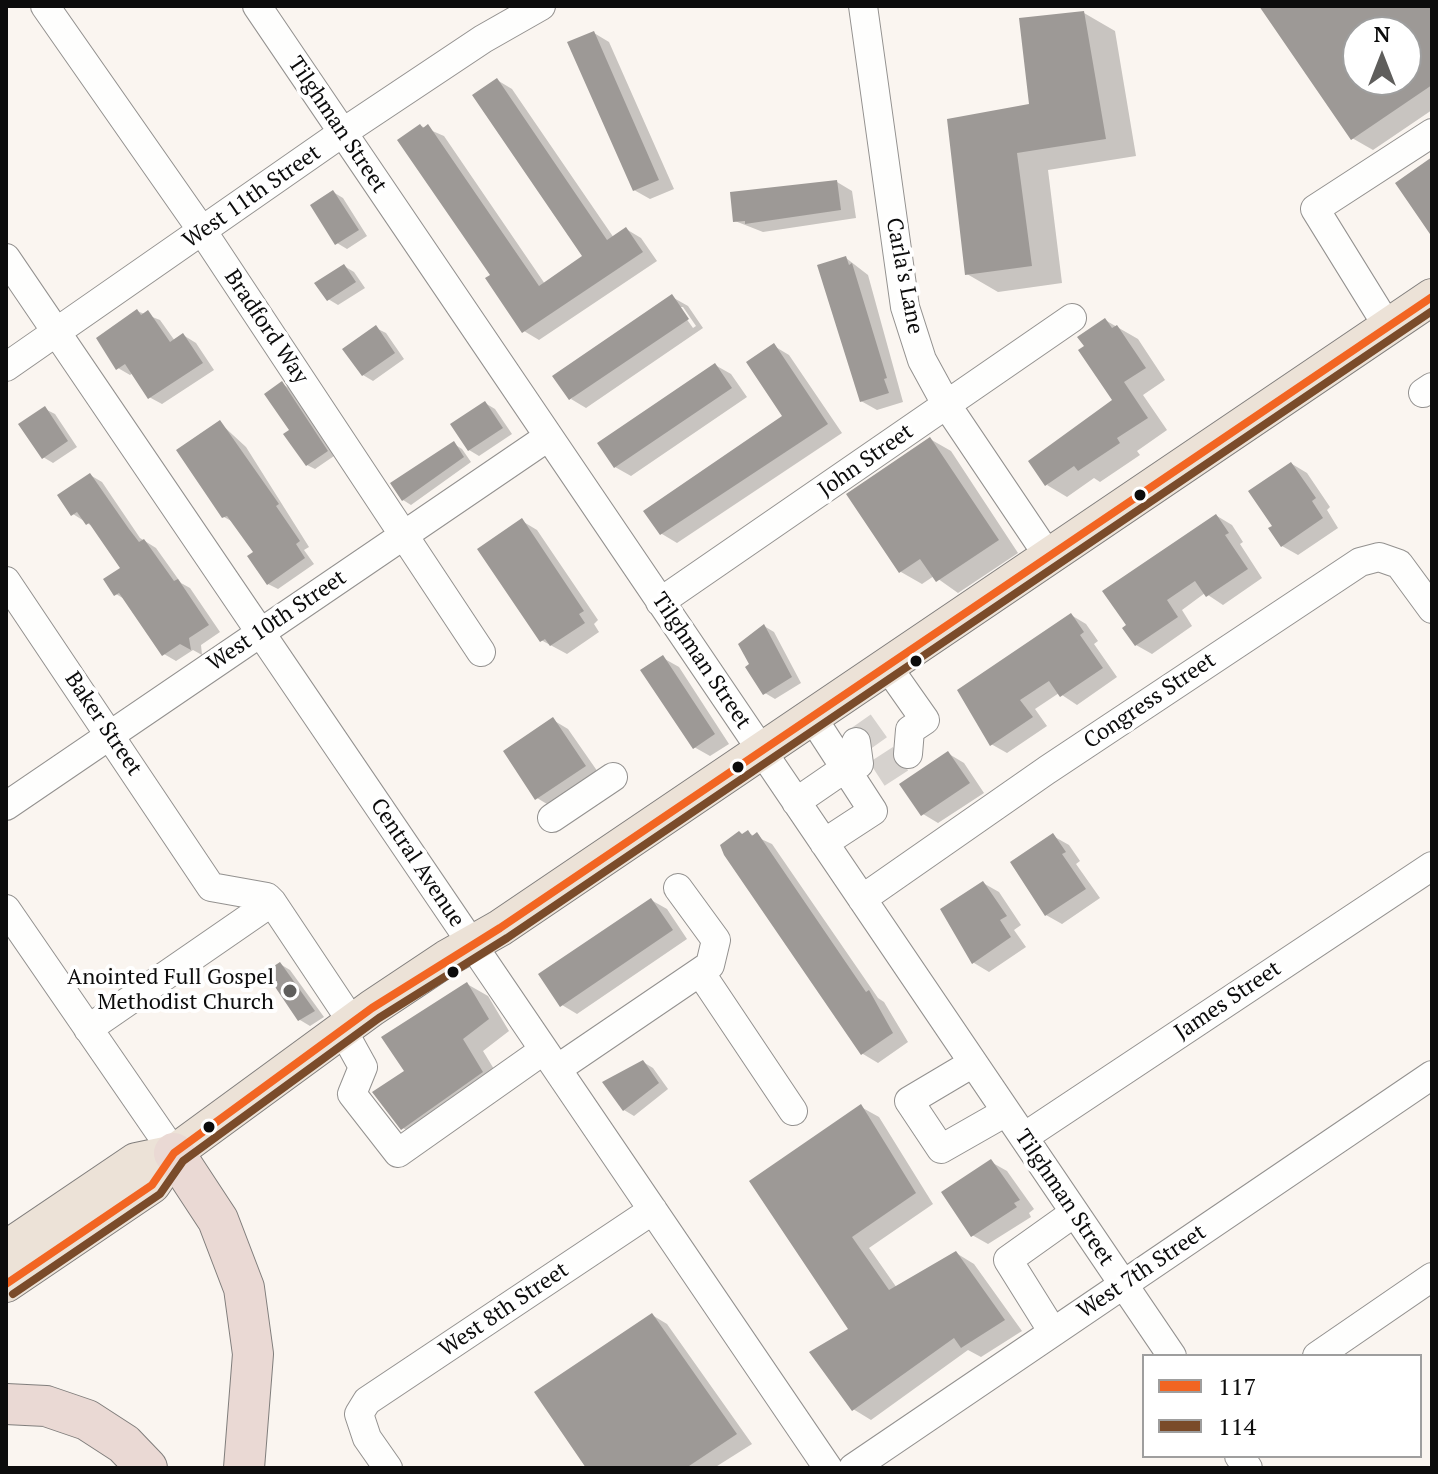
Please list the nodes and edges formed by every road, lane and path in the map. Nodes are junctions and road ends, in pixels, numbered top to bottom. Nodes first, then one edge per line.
1 (45, 6) edge
2 (257, 6) edge
3 (541, 6) edge
4 (863, 6) edge
5 (342, 133) junction
6 (1432, 133) edge
7 (203, 232) junction
8 (6, 258) edge
9 (1432, 297) edge
10 (1072, 318) dead end
11 (1388, 327) junction
12 (56, 332) junction
13 (6, 367) edge
14 (946, 404) junction
15 (548, 437) junction
16 (404, 535) junction
17 (1049, 557) junction
18 (6, 581) edge
19 (660, 602) junction
20 (1432, 609) edge
21 (260, 632) junction
22 (481, 652) dead end
23 (887, 666) junction
24 (812, 717) junction
25 (111, 735) junction
26 (901, 735) tunnel mouth
27 (762, 751) junction
28 (861, 762) junction
29 (613, 777) dead end
30 (796, 802) junction
31 (6, 806) edge
32 (552, 818) dead end
33 (824, 843) junction
34 (1432, 866) edge
35 (678, 888) dead end
36 (862, 899) junction
37 (272, 902) junction
38 (6, 909) edge
39 (472, 944) junction
40 (700, 972) junction
41 (347, 1026) junction
42 (88, 1029) junction
43 (550, 1059) junction
44 (973, 1063) junction
45 (1432, 1075) edge
46 (793, 1111) dead end
47 (1006, 1112) junction
48 (1024, 1137) junction
49 (174, 1153) junction
50 (653, 1210) junction
51 (1074, 1213) junction
52 (6, 1249) edge
53 (1432, 1277) edge
54 (6, 1284) edge
55 (1123, 1285) junction
56 (1053, 1332) junction
57 (253, 1354) junction
58 (1171, 1354) edge
59 (1320, 1354) edge
60 (6, 1404) edge
61 (147, 1468) edge
62 (219, 1468) edge
63 (244, 1468) edge
64 (388, 1468) edge
65 (828, 1468) edge
66 (853, 1468) edge

1 - 7 street, Bradford Way
2 - 5 street, Tilghman Street
3 - 5 street, West 11th Street
4 - 14 street, Carla's Lane
5 - 7 street, West 11th Street
5 - 15 street, Tilghman Street
6 - 11 street
7 - 12 street, West 11th Street
7 - 16 street, Bradford Way
8 - 12 street, Central Avenue
9 - 11 main road
10 - 14 street, John Street
11 - 17 main road
12 - 13 street, West 11th Street
12 - 21 street, Central Avenue
14 - 17 street, Carla's Lane
14 - 19 street, John Street
15 - 16 street, West 10th Street
15 - 19 street, Tilghman Street
16 - 21 street, West 10th Street
16 - 22 street, Bradford Way
17 - 23 main road
18 - 25 street, Baker Street
19 - 27 street, Tilghman Street
20 - 36 street, Congress Street
21 - 25 street, West 10th Street
21 - 39 street, Central Avenue
23 - 24 main road
23 - 26 street
24 - 27 main road
24 - 28 street
25 - 31 street, West 10th Street
25 - 37 street, Baker Street
27 - 30 street, Tilghman Street
27 - 39 main road
28 - 30 street
28 - 33 street
29 - 32 street
30 - 33 street, Tilghman Street
33 - 36 street, Tilghman Street
34 - 48 street, James Street
35 - 40 street
36 - 44 street, Tilghman Street
37 - 41 street
37 - 42 street
38 - 42 street
39 - 41 main road
39 - 43 street, Central Avenue
40 - 43 street
40 - 46 street
41 - 43 street
41 - 49 main road
42 - 49 street
43 - 50 street, Central Avenue
44 - 47 street, Tilghman Street
44 - 47 street
45 - 55 street, West 7th Street
47 - 48 street, Tilghman Street
48 - 51 street, Tilghman Street
49 - 52 main road
49 - 54 main road
49 - 57 highway
50 - 64 street, West 8th Street
50 - 65 street, Central Avenue
51 - 55 street, Tilghman Street
51 - 56 street
53 - 59 street
55 - 56 street, West 7th Street
55 - 58 street, Tilghman Street
56 - 66 street, West 7th Street
57 - 62 highway
57 - 63 highway
60 - 61 highway

